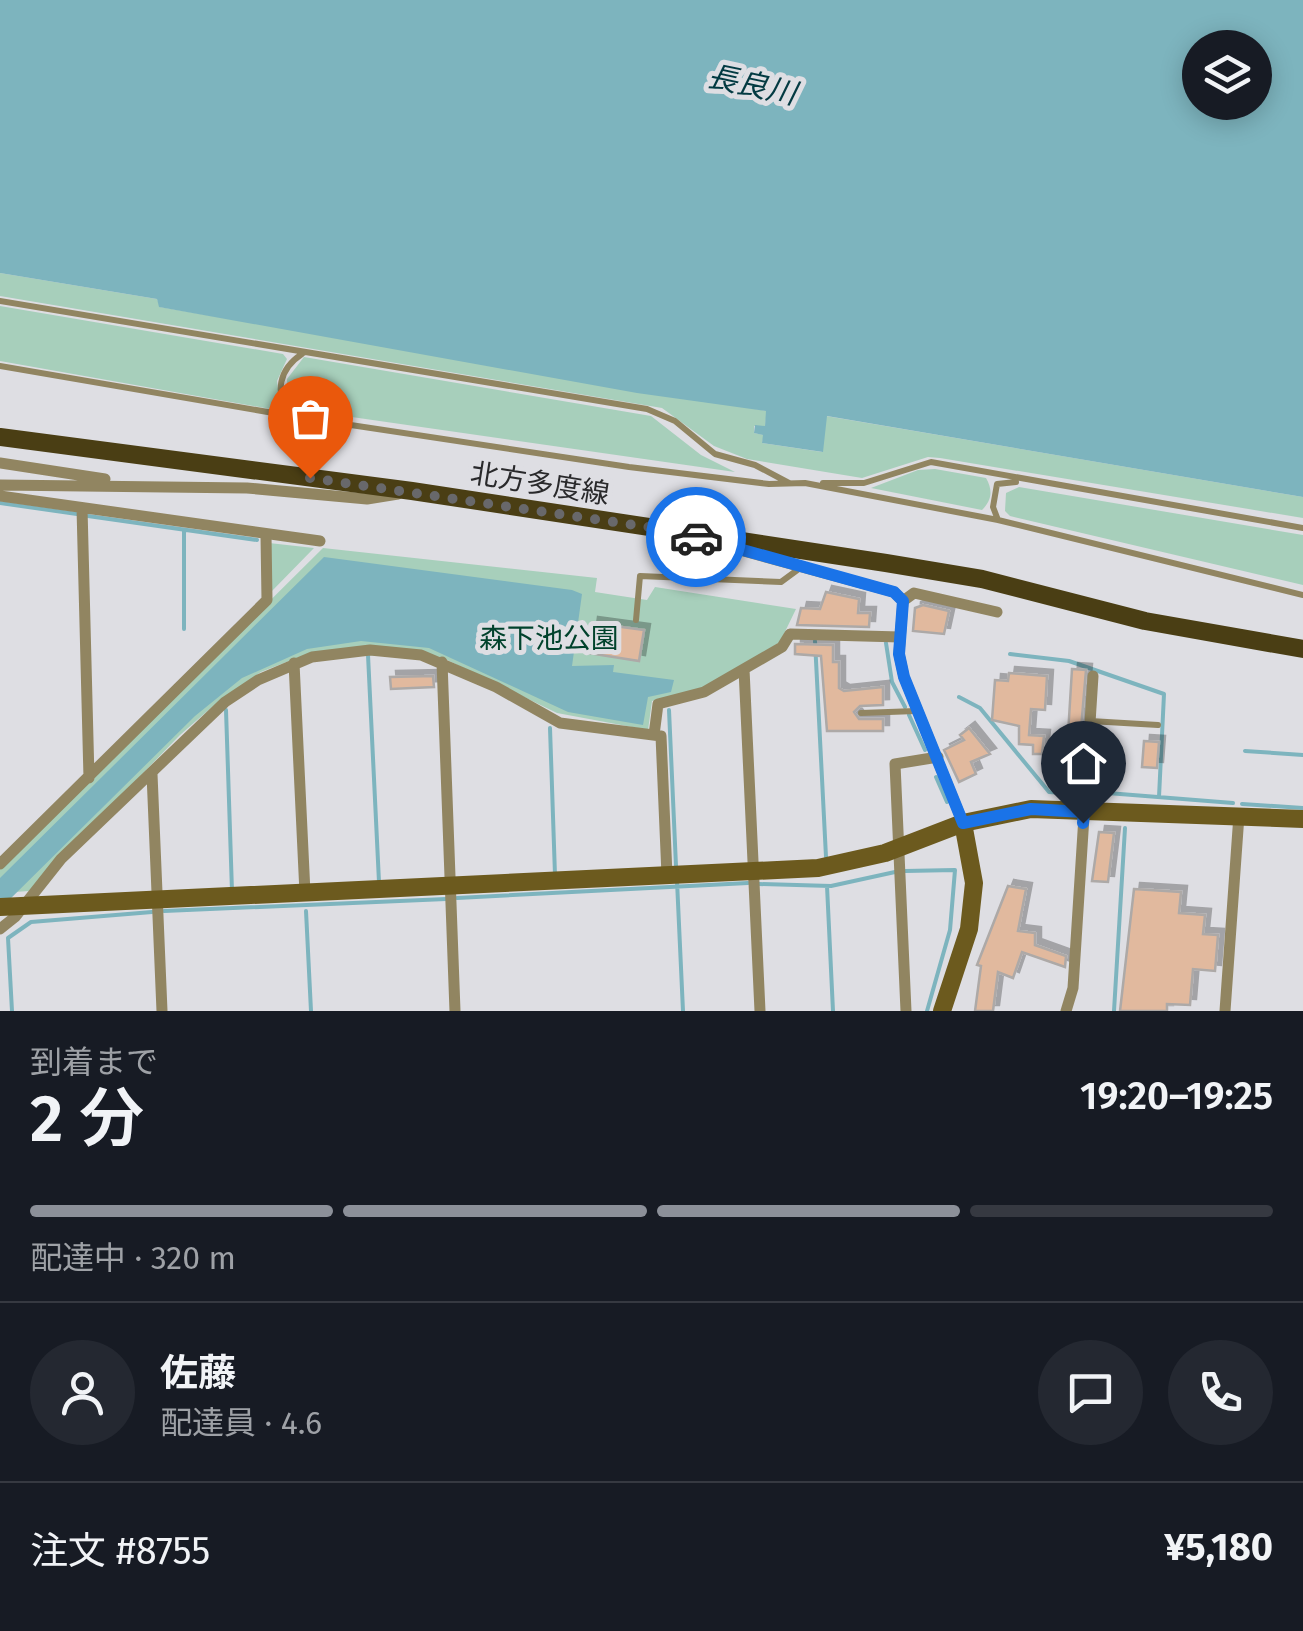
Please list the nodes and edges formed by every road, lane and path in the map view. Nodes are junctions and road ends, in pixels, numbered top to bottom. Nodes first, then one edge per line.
1 (0, 301) edge
2 (305, 353) junction
3 (0, 366) edge
4 (290, 416) junction
5 (0, 437) edge
6 (0, 464) edge
7 (1028, 481) junction
8 (789, 484) junction
9 (805, 484) junction
10 (0, 485) edge
11 (137, 485) junction
12 (412, 492) junction
13 (0, 496) edge
14 (82, 508) junction
15 (998, 520) junction
16 (1303, 528) edge
17 (676, 531) junction
18 (266, 535) junction
19 (320, 540) dead end
20 (800, 568) junction
21 (1303, 594) edge
22 (903, 601) junction
23 (997, 612) dead end
24 (636, 620) dead end
25 (900, 636) junction
26 (1303, 649) edge
27 (442, 662) junction
28 (294, 664) junction
29 (744, 668) junction
30 (1093, 676) dead end
31 (916, 711) junction
32 (861, 713) dead end
33 (1090, 721) junction
34 (1158, 725) dead end
35 (654, 735) junction
36 (938, 756) junction
37 (152, 774) junction
38 (89, 778) junction
39 (1084, 812) junction
40 (1238, 815) junction
41 (1303, 819) edge
42 (963, 823) junction
43 (898, 848) junction
44 (0, 864) edge
45 (754, 872) junction
46 (672, 875) junction
47 (450, 886) junction
48 (305, 893) junction
49 (157, 902) junction
50 (22, 906) junction
51 (0, 908) edge
52 (0, 929) edge
53 (162, 1011) edge
54 (456, 1011) edge
55 (760, 1011) edge
56 (906, 1011) edge
57 (942, 1011) edge
58 (1066, 1011) edge
59 (1225, 1011) edge

1 - 2 lane
2 - 4 lane
2 - 8 lane
3 - 4 lane
4 - 8 lane
5 - 12 main road, 北方多度線
6 - 11 street
7 - 9 lane
7 - 15 lane
7 - 16 lane
8 - 9 lane
9 - 15 lane
10 - 11 street
11 - 12 street
12 - 17 main road, 北方多度線
13 - 14 street
14 - 18 street
14 - 38 street
15 - 21 lane
17 - 20 street
17 - 26 main road, 北方多度線
18 - 19 street
18 - 38 street
20 - 22 street
20 - 24 lane
22 - 23 street
22 - 25 street
25 - 29 street
25 - 31 street
27 - 28 street
27 - 35 street
27 - 47 street
28 - 37 street
28 - 48 street
29 - 35 street
29 - 45 street
30 - 33 street
31 - 32 lane
31 - 36 street
33 - 34 lane
33 - 39 street
35 - 46 street
36 - 42 street
36 - 43 street
37 - 49 street
37 - 50 street
38 - 44 street
39 - 40 street
39 - 42 street
39 - 58 street
40 - 41 street
40 - 59 street
42 - 43 street
42 - 57 street
43 - 45 street
43 - 56 street
45 - 46 street
45 - 55 street
46 - 47 street
47 - 48 street
47 - 54 street
48 - 49 street
49 - 50 street
49 - 53 street
50 - 51 street
50 - 52 street

